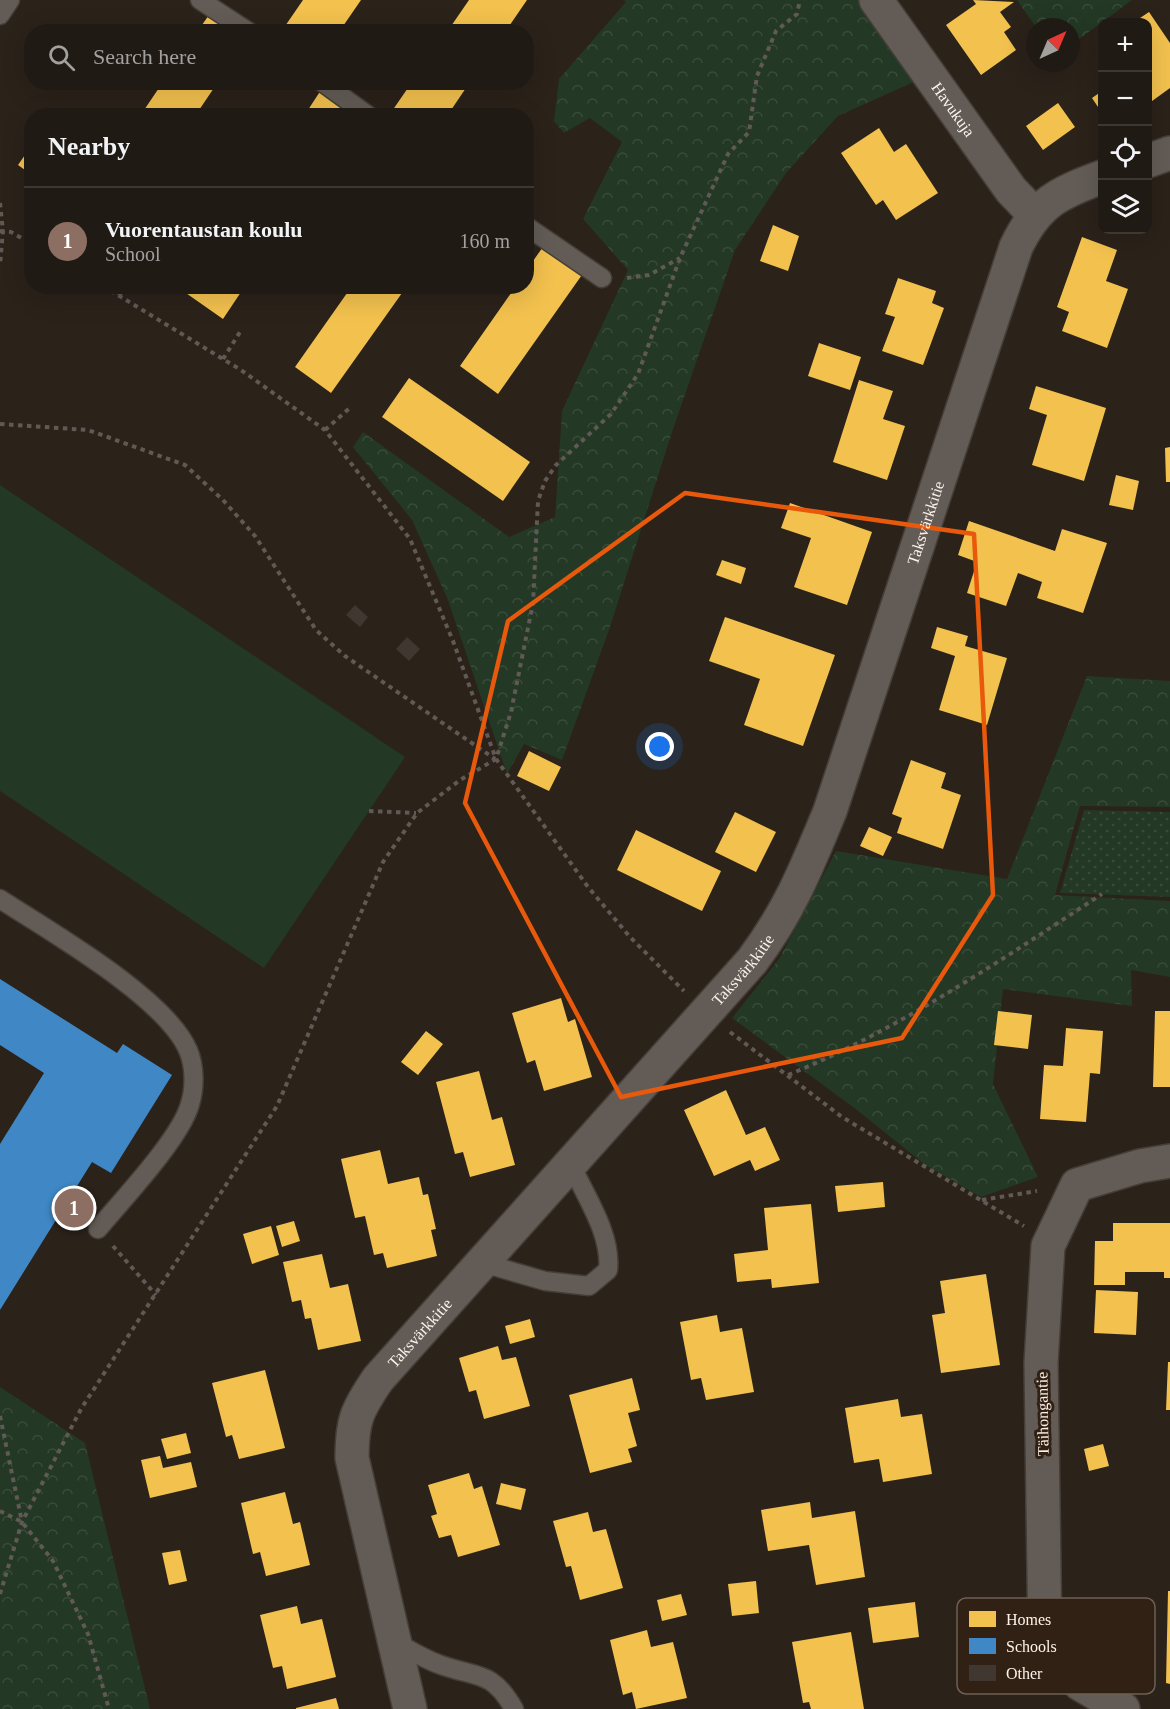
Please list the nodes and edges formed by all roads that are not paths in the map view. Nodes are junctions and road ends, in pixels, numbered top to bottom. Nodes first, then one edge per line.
1 (10, 0) edge
2 (200, 0) edge
3 (876, 0) edge
4 (0, 15) edge
5 (237, 24) edge
6 (333, 90) edge
7 (358, 108) edge
8 (1170, 153) edge
9 (1152, 160) edge
10 (1098, 178) edge
11 (1034, 214) junction
12 (534, 231) edge
13 (602, 278) road end
14 (0, 899) edge
15 (1170, 1161) edge
16 (570, 1164) junction
17 (98, 1229) road end
18 (483, 1263) junction
19 (1044, 1598) edge
20 (394, 1641) junction
21 (1097, 1694) edge
22 (410, 1709) edge
23 (514, 1709) edge
24 (1123, 1709) edge

1 - 4 lane
2 - 5 lane
3 - 11 street, Havukuja
6 - 7 lane
8 - 9 street
10 - 11 street, Taksvärkkitie
11 - 16 street, Taksvärkkitie
12 - 13 lane
14 - 17 lane
15 - 19 street, Täihongantie
16 - 18 street, Taksvärkkitie
16 - 18 lane
18 - 20 street, Taksvärkkitie
20 - 22 street, Taksvärkkitie
20 - 23 lane
21 - 24 street, Täihongantie

